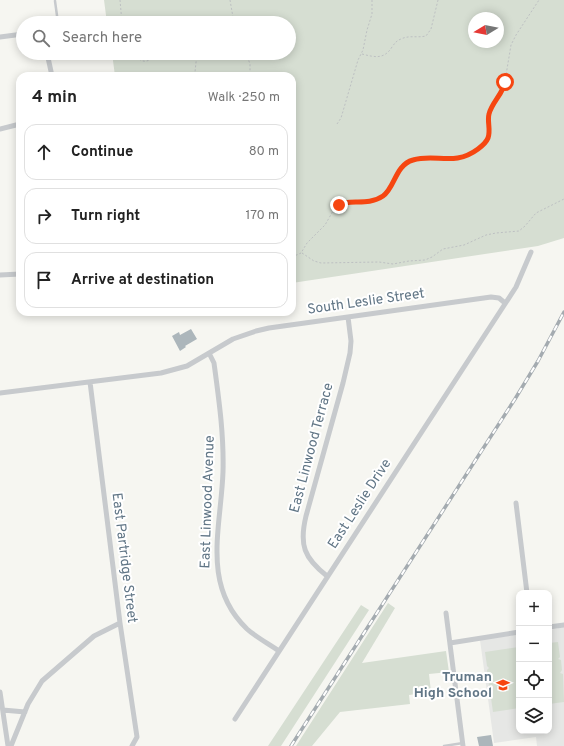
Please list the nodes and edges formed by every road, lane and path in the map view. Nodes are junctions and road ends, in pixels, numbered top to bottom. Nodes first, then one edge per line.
1 (120, 0) edge
2 (230, 0) edge
3 (372, 0) edge
4 (438, 0) edge
5 (539, 0) edge
6 (55, 1) edge
7 (57, 16) edge
8 (121, 16) edge
9 (233, 16) edge
10 (16, 35) edge
11 (0, 37) edge
12 (362, 54) junction
13 (49, 60) edge
14 (141, 60) edge
15 (151, 60) edge
16 (197, 60) edge
17 (249, 60) edge
18 (51, 72) edge
19 (194, 72) edge
20 (250, 72) edge
21 (337, 124) dead end
22 (16, 125) edge
23 (0, 128) edge
24 (564, 199) edge
25 (531, 252) dead end
26 (301, 253) junction
27 (296, 255) edge
28 (16, 274) edge
29 (0, 275) edge
30 (506, 303) junction
31 (348, 317) junction
32 (209, 353) junction
33 (90, 382) junction
34 (0, 393) edge
35 (516, 503) dead end
36 (327, 576) junction
37 (527, 590) edge
38 (446, 613) dead end
39 (120, 623) junction
40 (564, 625) edge
41 (552, 627) edge
42 (516, 632) edge
43 (450, 643) junction
44 (279, 651) junction
45 (0, 692) edge
46 (2, 710) junction
47 (25, 712) junction
48 (235, 719) dead end
49 (137, 737) junction
50 (463, 745) edge
51 (8, 746) edge
52 (11, 746) edge
53 (132, 746) edge
54 (138, 746) edge
55 (444, 746) edge

1 - 8 path
2 - 9 path
3 - 12 path
4 - 12 path
5 - 26 path
6 - 7 lane
10 - 11 street
12 - 21 path
13 - 18 street
14 - 15 path
16 - 19 path
17 - 20 path
22 - 23 street
24 - 26 path
25 - 30 street, East Leslie Drive
26 - 27 path
28 - 29 street
30 - 31 street, South Leslie Street
30 - 36 street, East Leslie Drive
31 - 32 street, South Leslie Street
31 - 36 street, East Linwood Terrace
32 - 33 street, South Leslie Street
32 - 44 street, East Linwood Avenue
33 - 34 street, South Leslie Street
33 - 39 street, East Partridge Street
35 - 37 street
36 - 44 street, East Leslie Drive
38 - 43 street
39 - 47 street
39 - 49 street, East Partridge Street
40 - 41 street
42 - 43 street
43 - 50 street
44 - 48 street, East Leslie Drive
45 - 46 street
46 - 47 street
46 - 51 street
47 - 52 street
49 - 53 street
49 - 54 street, East Partridge Street
50 - 55 lane

